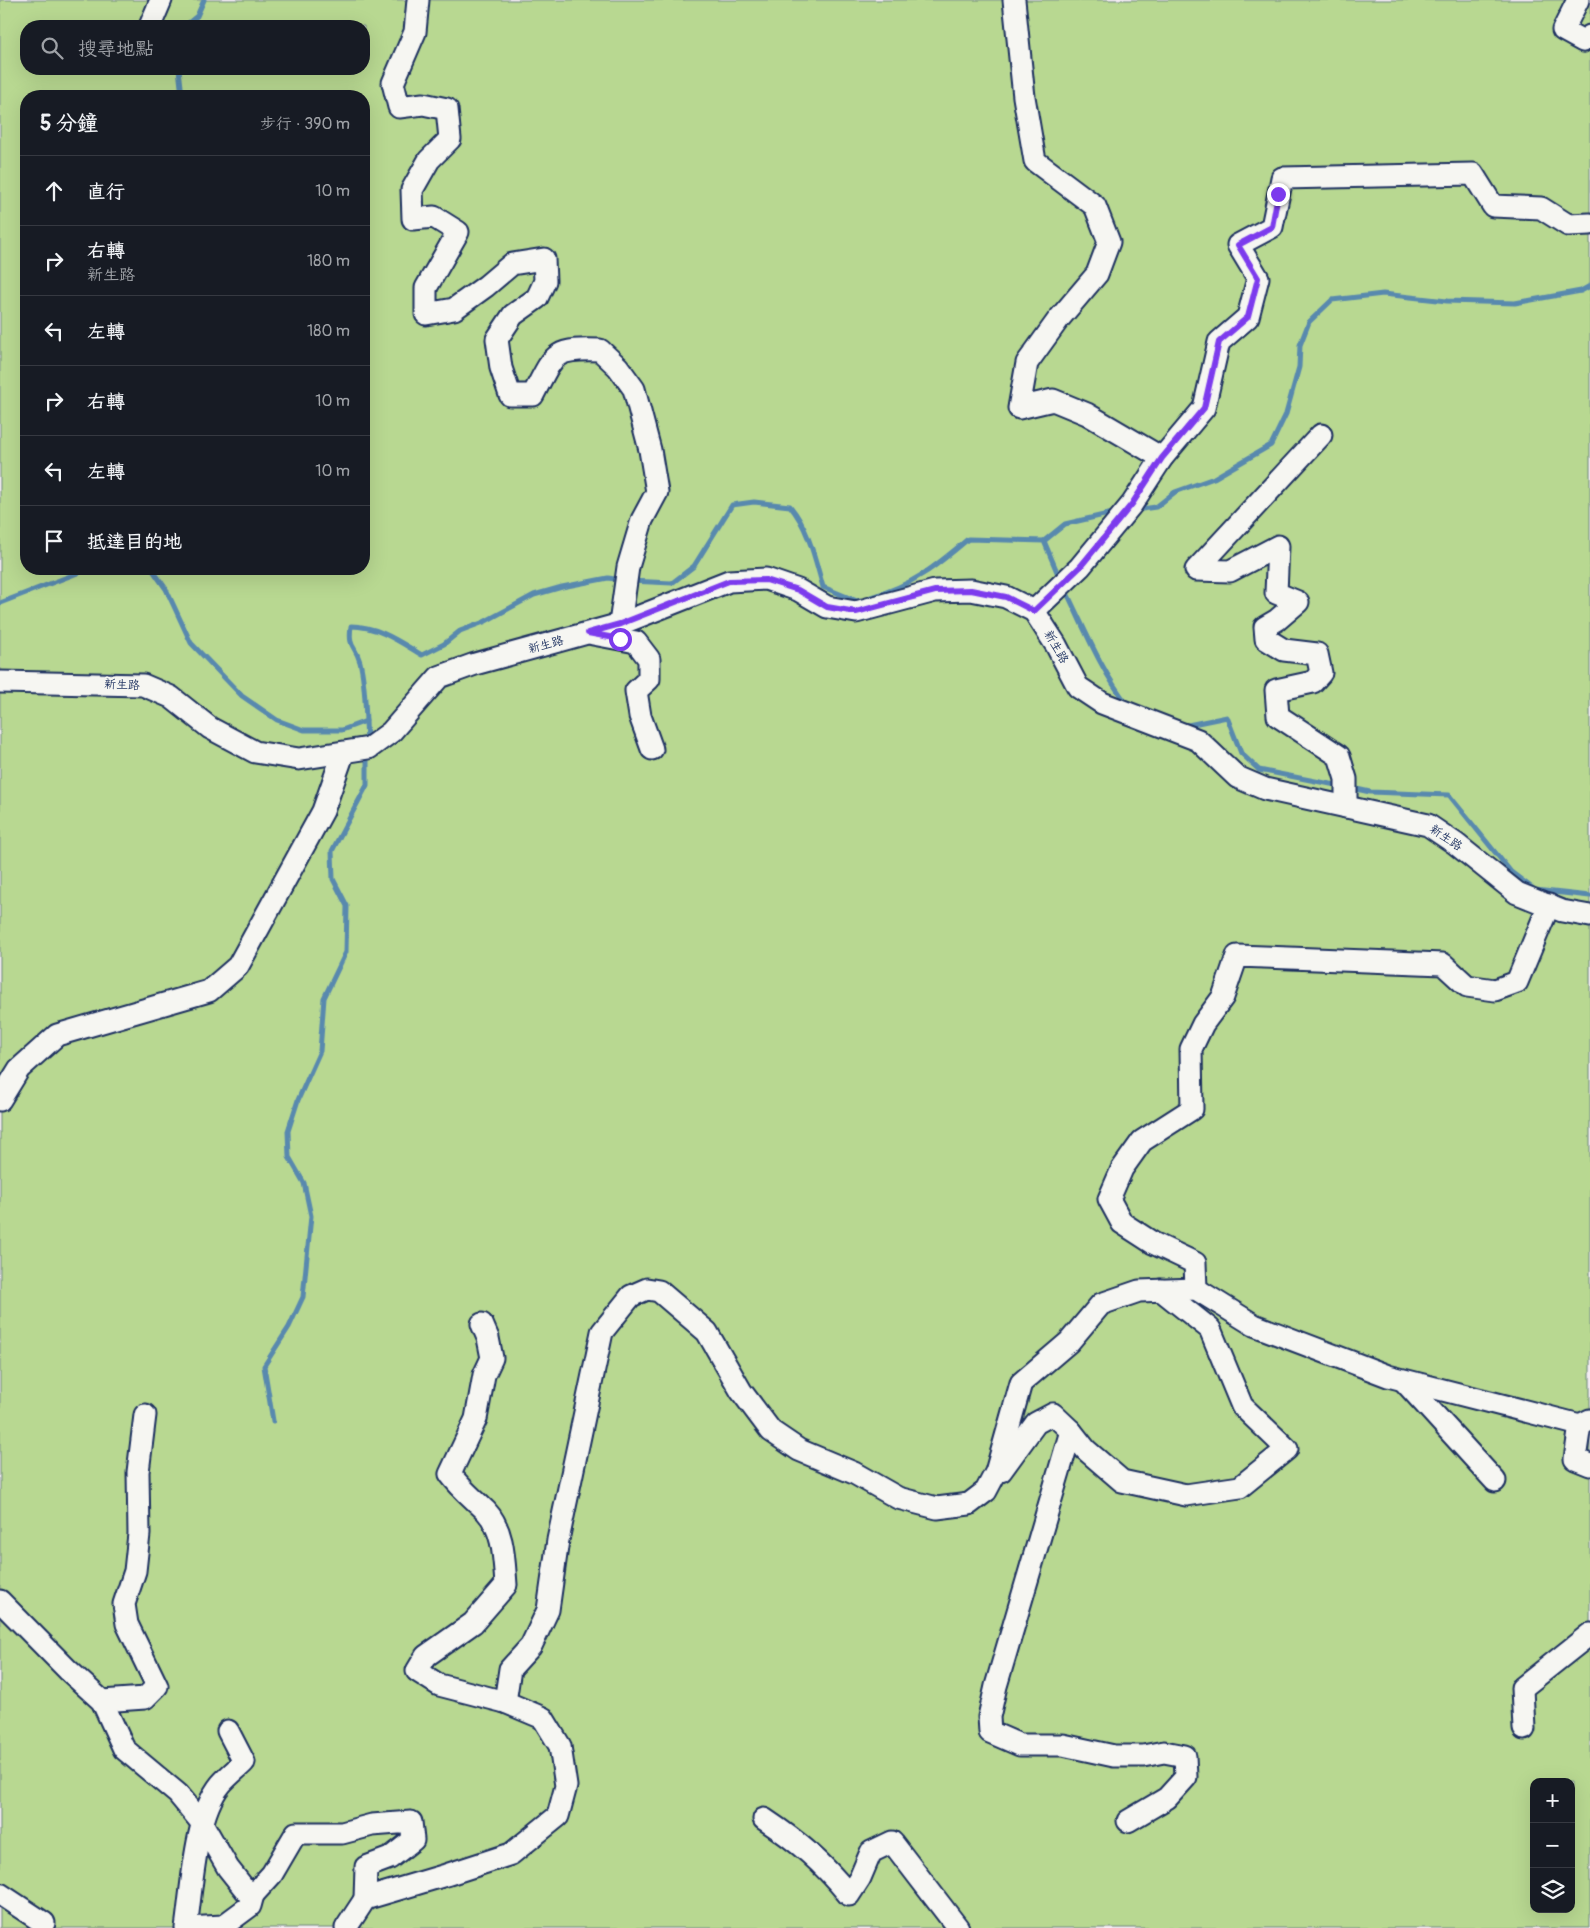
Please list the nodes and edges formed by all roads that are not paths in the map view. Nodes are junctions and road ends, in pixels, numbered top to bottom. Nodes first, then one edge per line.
1 (162, 0) edge
2 (418, 0) edge
3 (1014, 0) edge
4 (1578, 0) edge
5 (153, 20) edge
6 (1590, 36) edge
7 (1590, 224) edge
8 (1321, 436) dead end
9 (1162, 458) junction
10 (1034, 611) junction
11 (620, 624) junction
12 (588, 633) junction
13 (0, 682) edge
14 (652, 749) dead end
15 (356, 751) junction
16 (1346, 795) junction
17 (1548, 905) junction
18 (1590, 916) edge
19 (0, 1100) edge
20 (1196, 1289) junction
21 (1161, 1290) junction
22 (482, 1324) dead end
23 (1404, 1381) junction
24 (145, 1416) dead end
25 (1585, 1423) edge
26 (1072, 1431) junction
27 (1590, 1465) edge
28 (1495, 1481) dead end
29 (986, 1492) junction
30 (0, 1601) edge
31 (1590, 1634) edge
32 (102, 1701) junction
33 (505, 1702) junction
34 (1524, 1730) dead end
35 (228, 1731) dead end
36 (764, 1819) dead end
37 (1128, 1821) dead end
38 (202, 1823) junction
39 (0, 1894) edge
40 (253, 1895) junction
41 (365, 1898) junction
42 (44, 1923) dead end
43 (186, 1928) edge
44 (346, 1928) edge
45 (958, 1928) edge

1 - 5 street
2 - 11 street
3 - 9 street
4 - 6 street
7 - 9 street
8 - 16 street
9 - 10 street
10 - 11 street, 新生路
10 - 16 street, 新生路
11 - 12 street, 新生路
12 - 14 street
12 - 15 street, 新生路
13 - 15 street, 新生路
15 - 19 street
16 - 17 street, 新生路
17 - 18 street, 新生路
17 - 20 street
20 - 21 street
20 - 23 street
21 - 26 street
21 - 29 street
22 - 33 street
23 - 25 street
23 - 28 street
24 - 32 street
25 - 27 street
26 - 29 street
26 - 37 street
29 - 33 street
30 - 32 street
31 - 34 street
32 - 38 street
33 - 41 street
35 - 38 street
36 - 45 street
38 - 40 street
38 - 43 street
39 - 42 street
40 - 41 street
40 - 43 street
41 - 44 street

